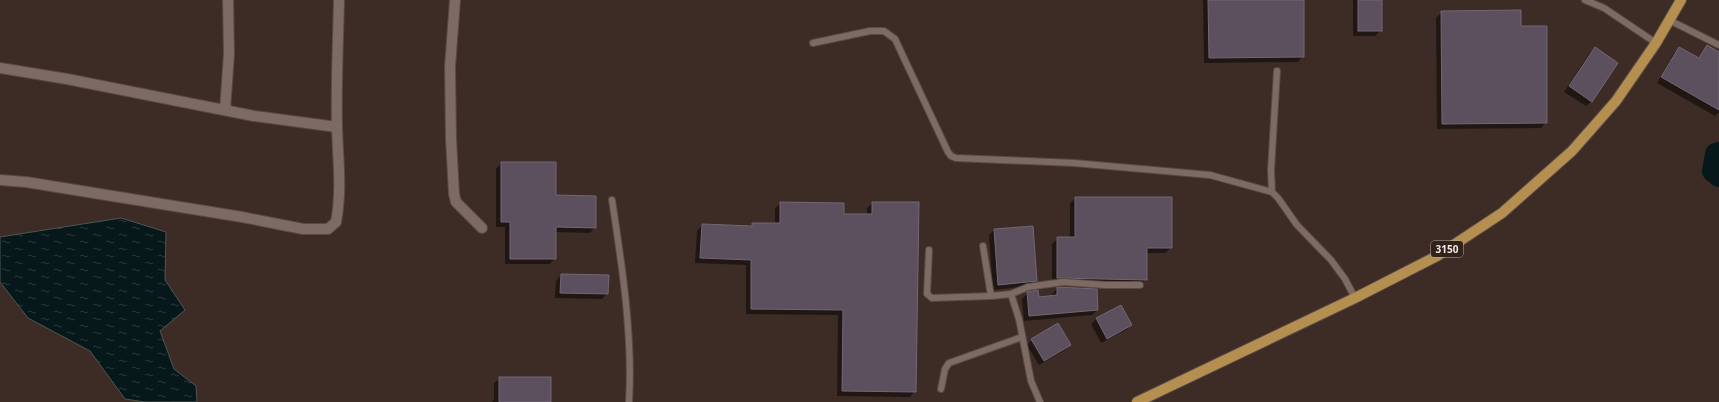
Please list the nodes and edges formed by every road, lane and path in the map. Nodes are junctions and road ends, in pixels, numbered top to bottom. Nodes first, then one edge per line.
1 (228, 0) edge
2 (339, 0) edge
3 (455, 0) edge
4 (1585, 0) edge
5 (1681, 0) edge
6 (1669, 20) junction
7 (813, 43) dead end
8 (1656, 43) junction
9 (1719, 45) edge
10 (0, 68) edge
11 (1277, 72) dead end
12 (225, 110) junction
13 (337, 127) junction
14 (0, 180) edge
15 (1272, 192) junction
16 (612, 200) dead end
17 (482, 228) dead end
18 (983, 246) dead end
19 (929, 250) dead end
20 (1140, 285) dead end
21 (1011, 294) junction
22 (991, 296) junction
23 (1355, 298) junction
24 (1022, 337) junction
25 (941, 389) dead end
26 (629, 402) edge
27 (1040, 402) edge
28 (1137, 402) edge

1 - 12 street
2 - 13 street
3 - 17 street
4 - 8 lane
5 - 6 main road, 3150
6 - 8 main road, 3150
6 - 9 lane
7 - 15 lane
8 - 23 main road, 3150
10 - 12 street
11 - 15 lane
12 - 13 street
13 - 14 street
15 - 23 lane
16 - 26 lane
18 - 22 lane
19 - 22 lane
20 - 21 lane
21 - 22 lane
21 - 24 lane
23 - 28 main road, 3150
24 - 25 lane
24 - 27 lane

